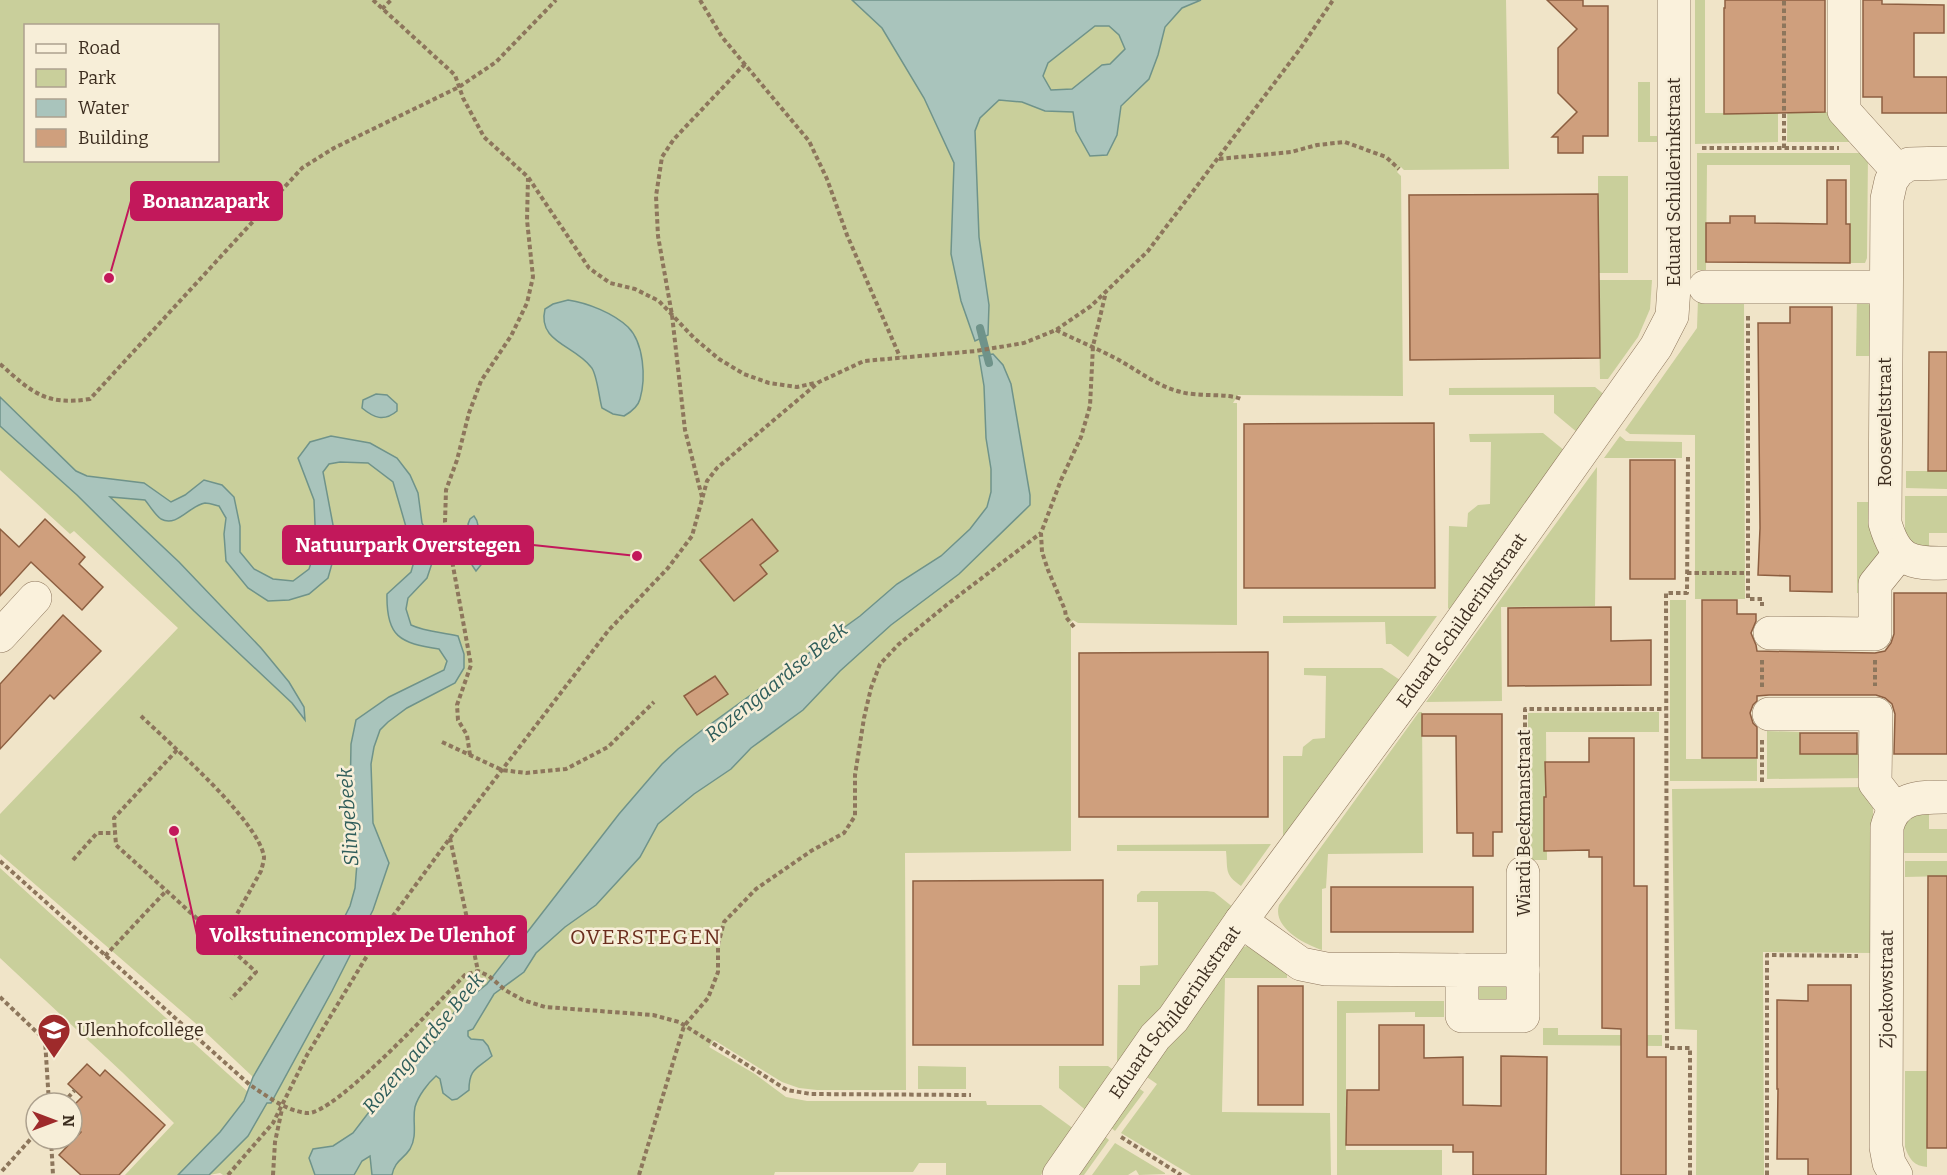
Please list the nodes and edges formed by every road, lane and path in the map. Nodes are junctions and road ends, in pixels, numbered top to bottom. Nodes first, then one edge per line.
1 (373, 0) edge
2 (391, 0) edge
3 (556, 0) edge
4 (700, 0) edge
5 (1333, 0) edge
6 (1674, 0) edge
7 (1784, 0) edge
8 (1844, 0) edge
9 (382, 9) junction
10 (745, 64) junction
11 (459, 87) junction
12 (1675, 148) junction
13 (1784, 148) junction
14 (1218, 159) junction
15 (1888, 159) junction
16 (1947, 163) edge
17 (1399, 169) dead end
18 (528, 177) junction
19 (1705, 287) dead end
20 (1885, 287) junction
21 (1748, 288) junction
22 (1106, 292) junction
23 (672, 315) junction
24 (1056, 330) junction
25 (1093, 346) junction
26 (900, 357) junction
27 (0, 364) edge
28 (819, 382) junction
29 (1241, 399) dead end
30 (1688, 457) dead end
31 (702, 498) junction
32 (1041, 533) junction
33 (1900, 553) junction
34 (1947, 563) edge
35 (1688, 573) junction
36 (1748, 573) junction
37 (35, 597) dead end
38 (1074, 627) dead end
39 (1765, 633) junction
40 (1875, 634) junction
41 (0, 636) edge
42 (654, 702) dead end
43 (1665, 709) junction
44 (1764, 714) junction
45 (1876, 714) junction
46 (141, 716) dead end
47 (442, 742) dead end
48 (177, 750) junction
49 (470, 755) junction
50 (502, 770) junction
51 (1762, 784) dead end
52 (1947, 797) edge
53 (1895, 809) junction
54 (115, 833) junction
55 (450, 837) junction
56 (73, 860) dead end
57 (0, 861) edge
58 (1523, 873) joint
59 (166, 891) junction
60 (1241, 921) junction
61 (222, 941) junction
62 (105, 956) junction
63 (1886, 956) junction
64 (1462, 970) junction
65 (1522, 970) junction
66 (478, 971) junction
67 (0, 997) edge
68 (231, 999) dead end
69 (684, 1026) junction
70 (48, 1091) edge
71 (971, 1095) dead end
72 (283, 1105) junction
73 (1097, 1122) junction
74 (24, 1147) edge
75 (52, 1151) edge
76 (2, 1172) dead end
77 (1176, 1174) edge
78 (1894, 1174) edge
79 (53, 1175) edge
80 (228, 1175) edge
81 (273, 1175) edge
82 (639, 1175) edge
83 (1059, 1175) edge
84 (1690, 1175) edge
85 (1767, 1175) edge

1 - 9 path
2 - 9 path
3 - 11 path
4 - 10 path
5 - 14 path
6 - 12 street, Eduard Schilderinkstraat
7 - 13 path
8 - 15 street
9 - 11 path
10 - 23 path
10 - 26 path
11 - 18 path
11 - 27 path
12 - 13 path
12 - 60 street, Eduard Schilderinkstraat
13 - 15 path
14 - 17 path
14 - 22 path
15 - 16 street
15 - 20 street, Rooseveltstraat
18 - 23 path
18 - 49 path
19 - 21 street
20 - 21 street
20 - 33 street, Rooseveltstraat
21 - 36 path
22 - 24 path
22 - 25 path
23 - 28 path
23 - 31 path
24 - 25 path
24 - 26 path
25 - 29 path
25 - 32 path
26 - 28 path
28 - 31 path
30 - 35 path
31 - 50 path
32 - 38 path
32 - 69 path
33 - 34 street
33 - 40 street
35 - 36 path
35 - 43 path
36 - 39 path
37 - 41 street
39 - 40 street
39 - 44 path
40 - 45 path
42 - 50 path
43 - 58 path, Wiardi Beckmanstraat
43 - 84 path
44 - 45 street
44 - 51 path
45 - 53 street
46 - 48 path
47 - 49 path
48 - 54 path
48 - 61 path
49 - 50 path
50 - 55 path
52 - 53 street
53 - 63 street, Zjoekowstraat
54 - 56 path
54 - 59 path
55 - 66 path
55 - 72 path
57 - 62 path
58 - 65 street, Wiardi Beckmanstraat
59 - 61 path
59 - 62 path
60 - 64 street
60 - 73 street, Eduard Schilderinkstraat
61 - 68 path
62 - 72 path
63 - 78 street, Zjoekowstraat
63 - 85 path
64 - 65 street
64 - 65 street, Wiardi Beckmanstraat
66 - 69 path
66 - 72 path
67 - 70 path
69 - 71 path
69 - 82 path
72 - 80 path
72 - 81 path
73 - 77 path
73 - 83 street, Eduard Schilderinkstraat
74 - 76 path
75 - 79 path

